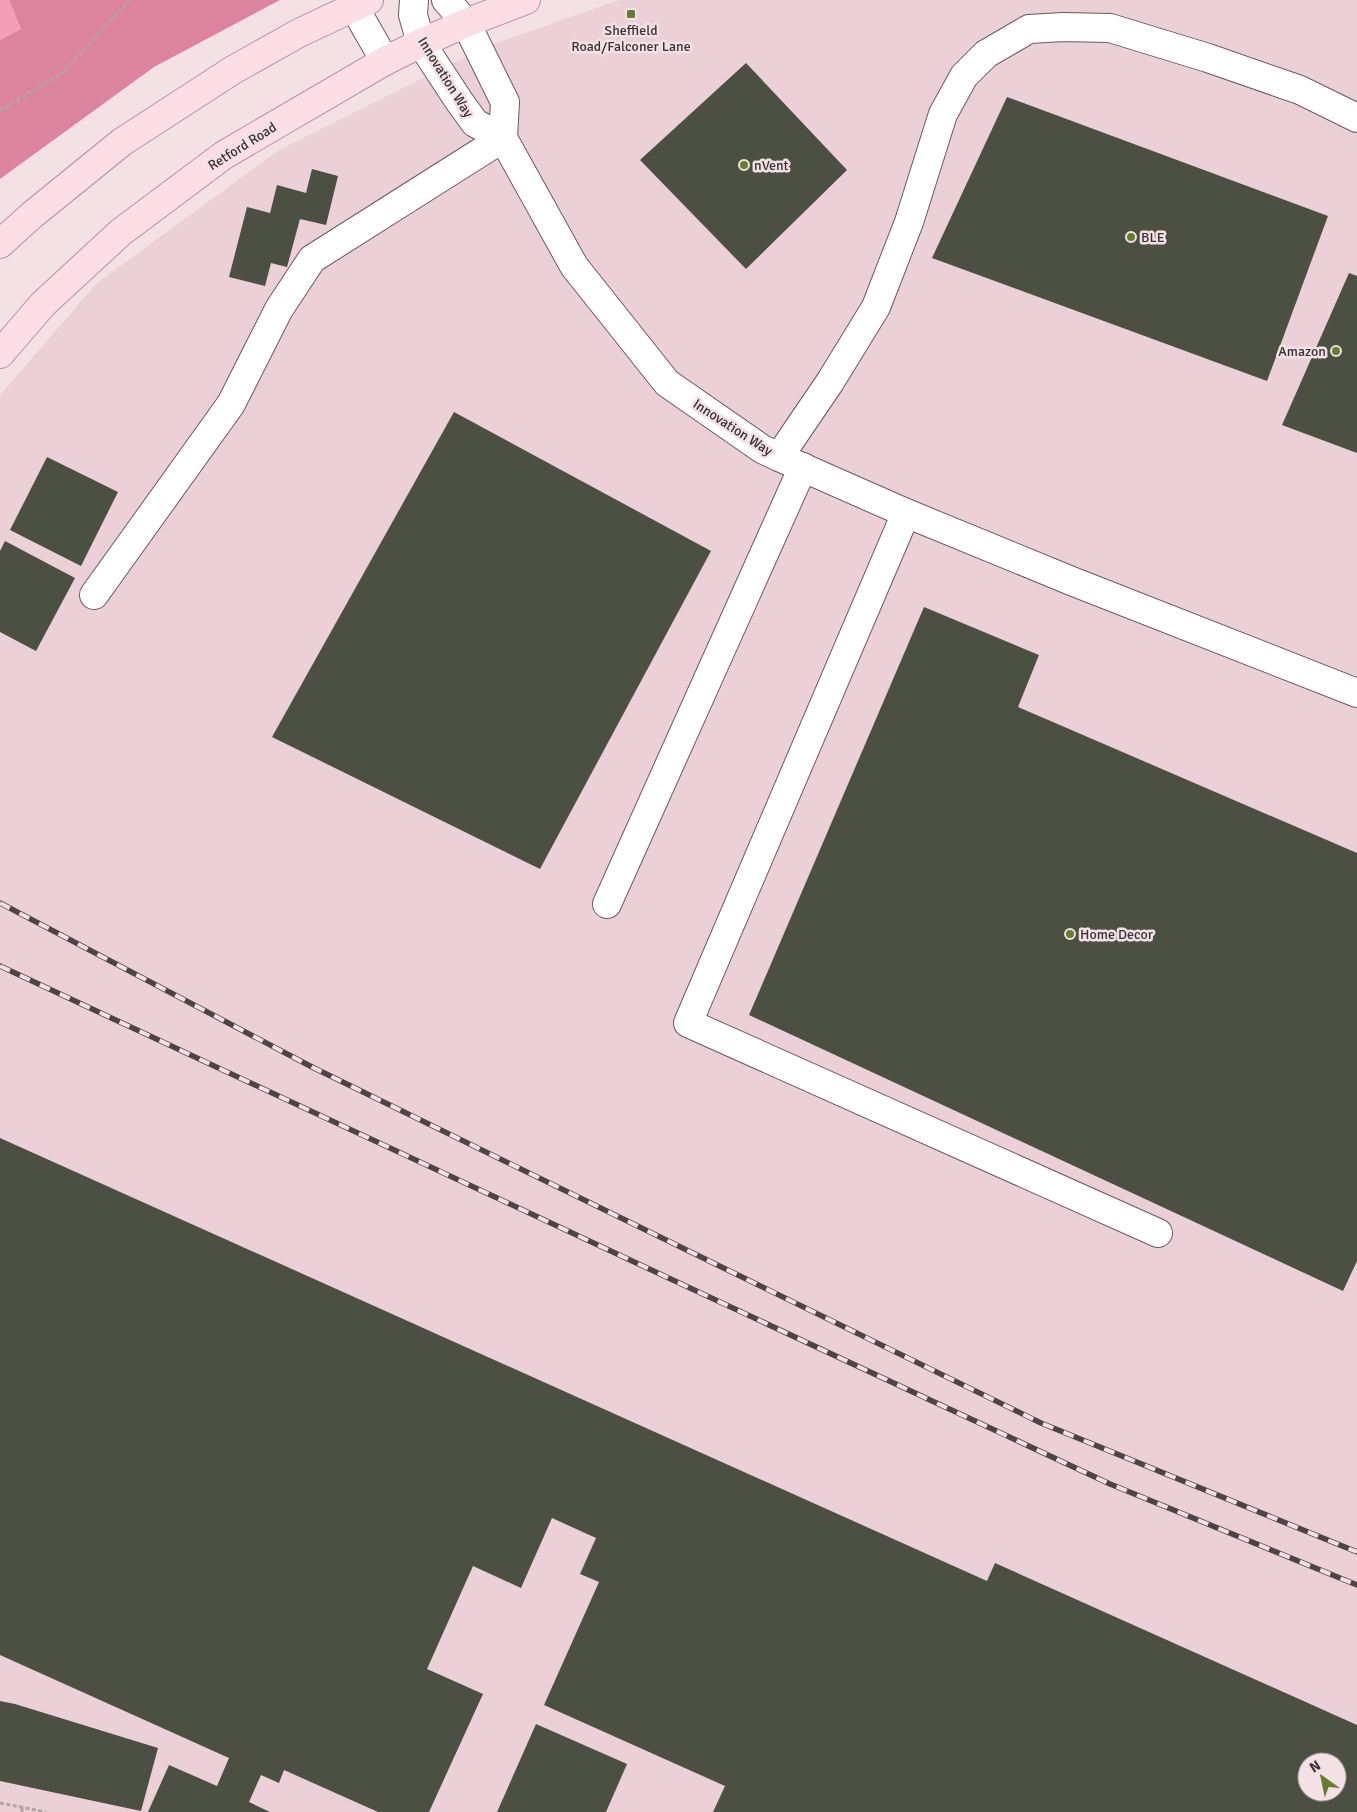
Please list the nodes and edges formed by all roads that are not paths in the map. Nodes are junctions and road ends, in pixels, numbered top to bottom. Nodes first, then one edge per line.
1 (414, 0) edge
2 (446, 0) edge
3 (526, 0) edge
4 (358, 2) edge
5 (466, 23) junction
6 (421, 42) junction
7 (385, 61) junction
8 (1357, 118) edge
9 (503, 138) junction
10 (0, 244) edge
11 (0, 354) edge
12 (791, 462) junction
13 (906, 513) junction
14 (94, 595) dead end
15 (1357, 693) edge
16 (607, 904) dead end
17 (1158, 1233) dead end

1 - 6 street, Innovation Way
2 - 5 street
3 - 5 main road, Retford Road
4 - 7 street
4 - 10 main road
5 - 6 main road, Retford Road
5 - 9 street
6 - 7 main road, Retford Road
6 - 9 street, Innovation Way
7 - 11 main road, Retford Road
8 - 12 street
9 - 12 street, Innovation Way
9 - 14 street
12 - 13 street, Innovation Way
12 - 16 street
13 - 15 street, Innovation Way
13 - 17 street

